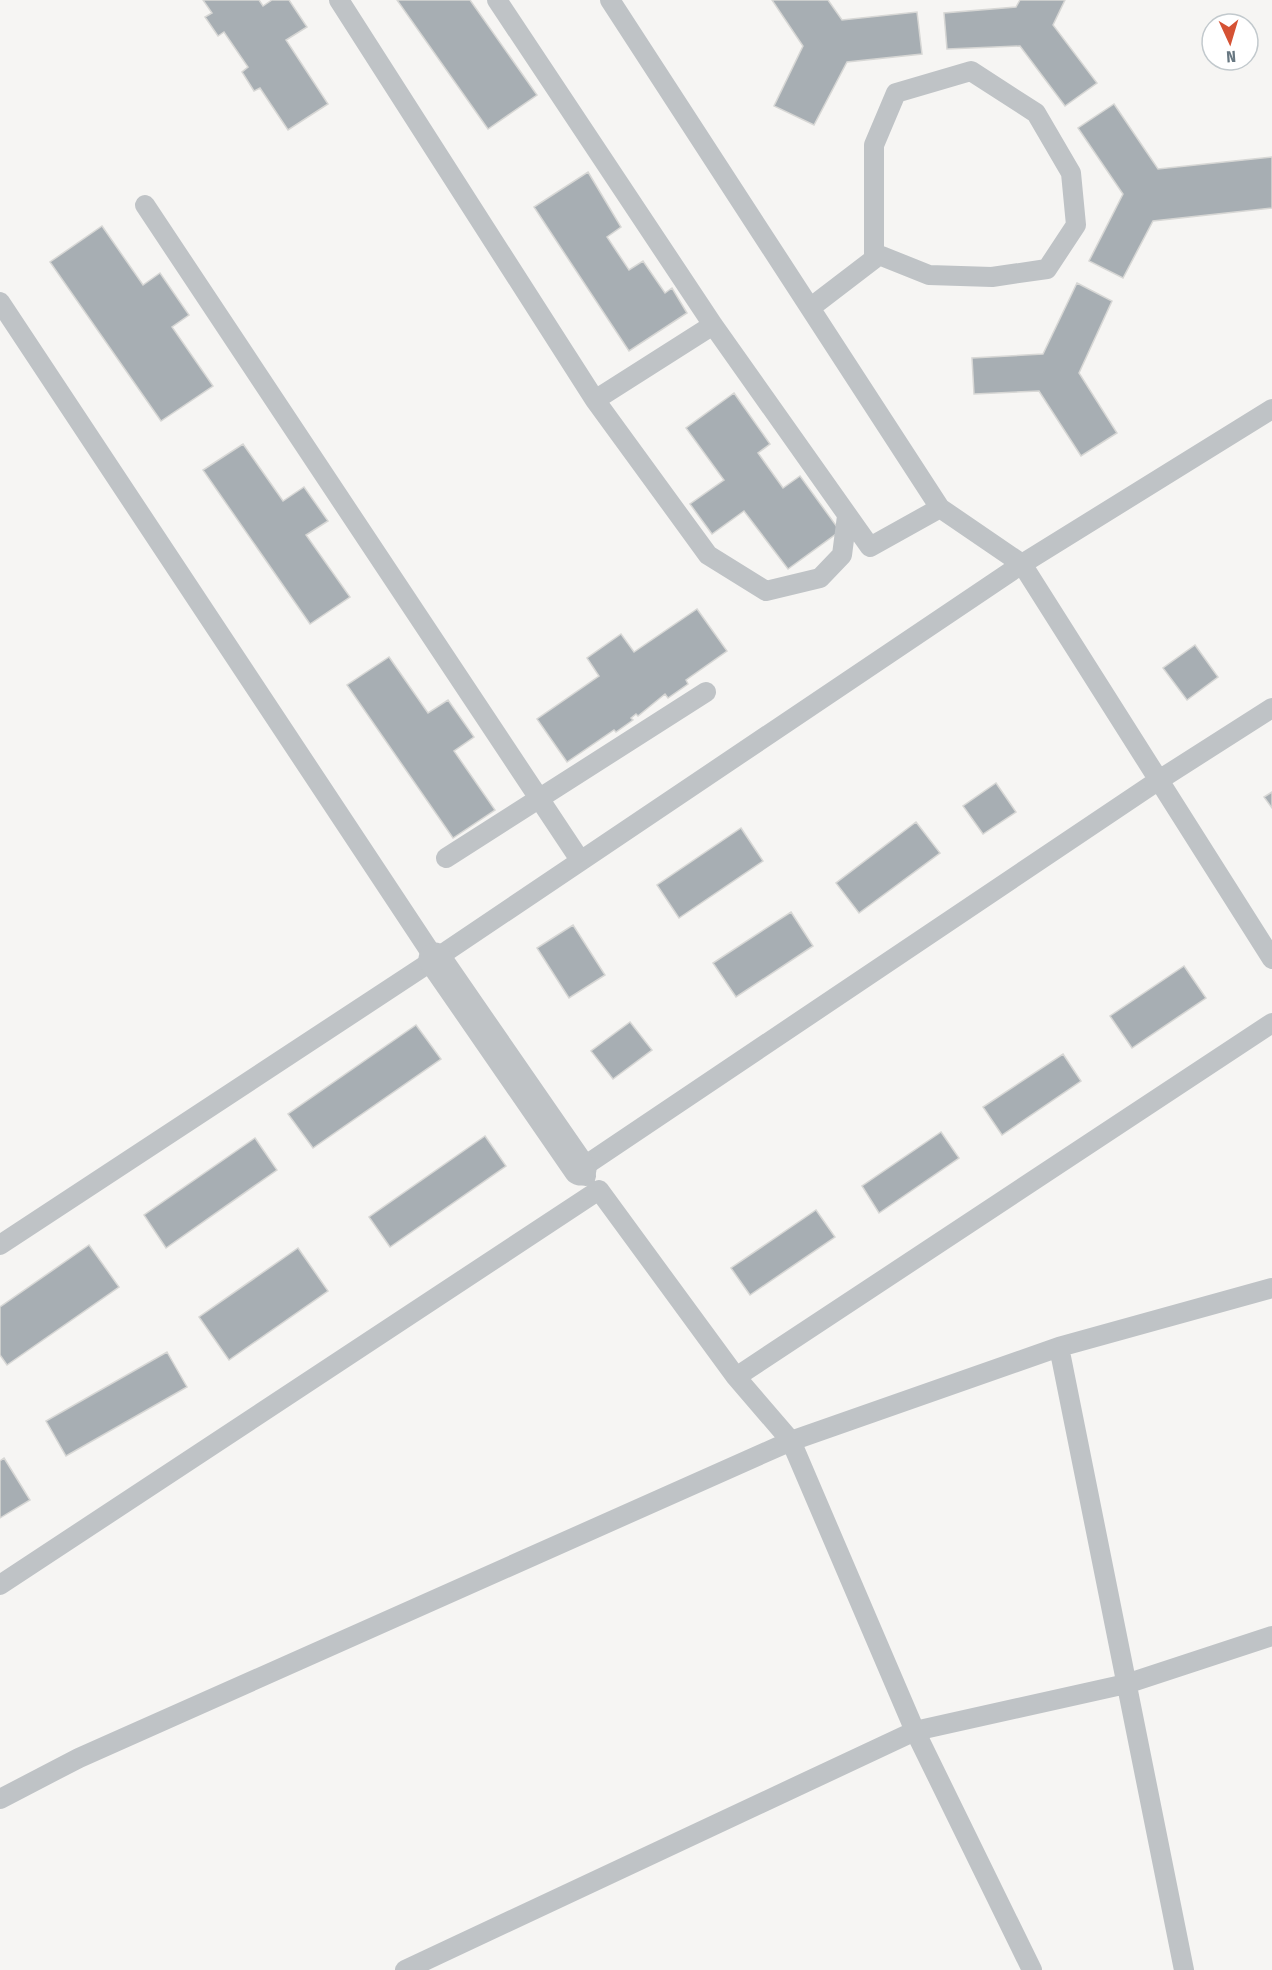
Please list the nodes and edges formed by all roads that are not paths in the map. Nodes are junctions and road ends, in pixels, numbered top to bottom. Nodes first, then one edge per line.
1 (339, 0) edge
2 (497, 0) edge
3 (610, 0) edge
4 (145, 206) dead end
5 (874, 259) junction
6 (0, 302) edge
7 (810, 308) junction
8 (713, 326) junction
9 (595, 400) junction
10 (1272, 409) edge
11 (940, 508) junction
12 (847, 516) junction
13 (1022, 564) junction
14 (706, 692) dead end
15 (1272, 708) edge
16 (1159, 780) junction
17 (536, 799) junction
18 (446, 858) dead end
19 (580, 860) junction
20 (435, 959) junction
21 (1272, 959) edge
22 (1272, 1023) edge
23 (589, 1180) junction
24 (0, 1245) edge
25 (1272, 1288) edge
26 (1059, 1347) junction
27 (736, 1377) junction
28 (791, 1441) junction
29 (0, 1585) edge
30 (1272, 1636) edge
31 (1126, 1684) junction
32 (915, 1731) junction
33 (0, 1799) edge
34 (405, 1970) edge
35 (1032, 1970) edge
36 (1184, 1970) edge

1 - 9 lane
2 - 8 lane
3 - 7 lane
4 - 17 lane
5 - 5 lane
5 - 7 lane
6 - 20 lane
7 - 11 lane
8 - 9 lane
8 - 12 lane
9 - 12 lane
10 - 13 lane
11 - 12 lane
11 - 13 lane
13 - 16 lane
13 - 19 lane
14 - 17 lane
15 - 16 lane
16 - 21 lane
16 - 23 lane
17 - 18 lane
17 - 19 lane
19 - 20 lane
20 - 23 street
20 - 24 lane
22 - 27 lane
23 - 27 lane
23 - 29 lane
25 - 26 lane
26 - 28 lane
26 - 31 lane
27 - 28 lane
28 - 32 lane
28 - 33 lane
30 - 31 lane
31 - 32 lane
31 - 36 lane
32 - 34 lane
32 - 35 lane

